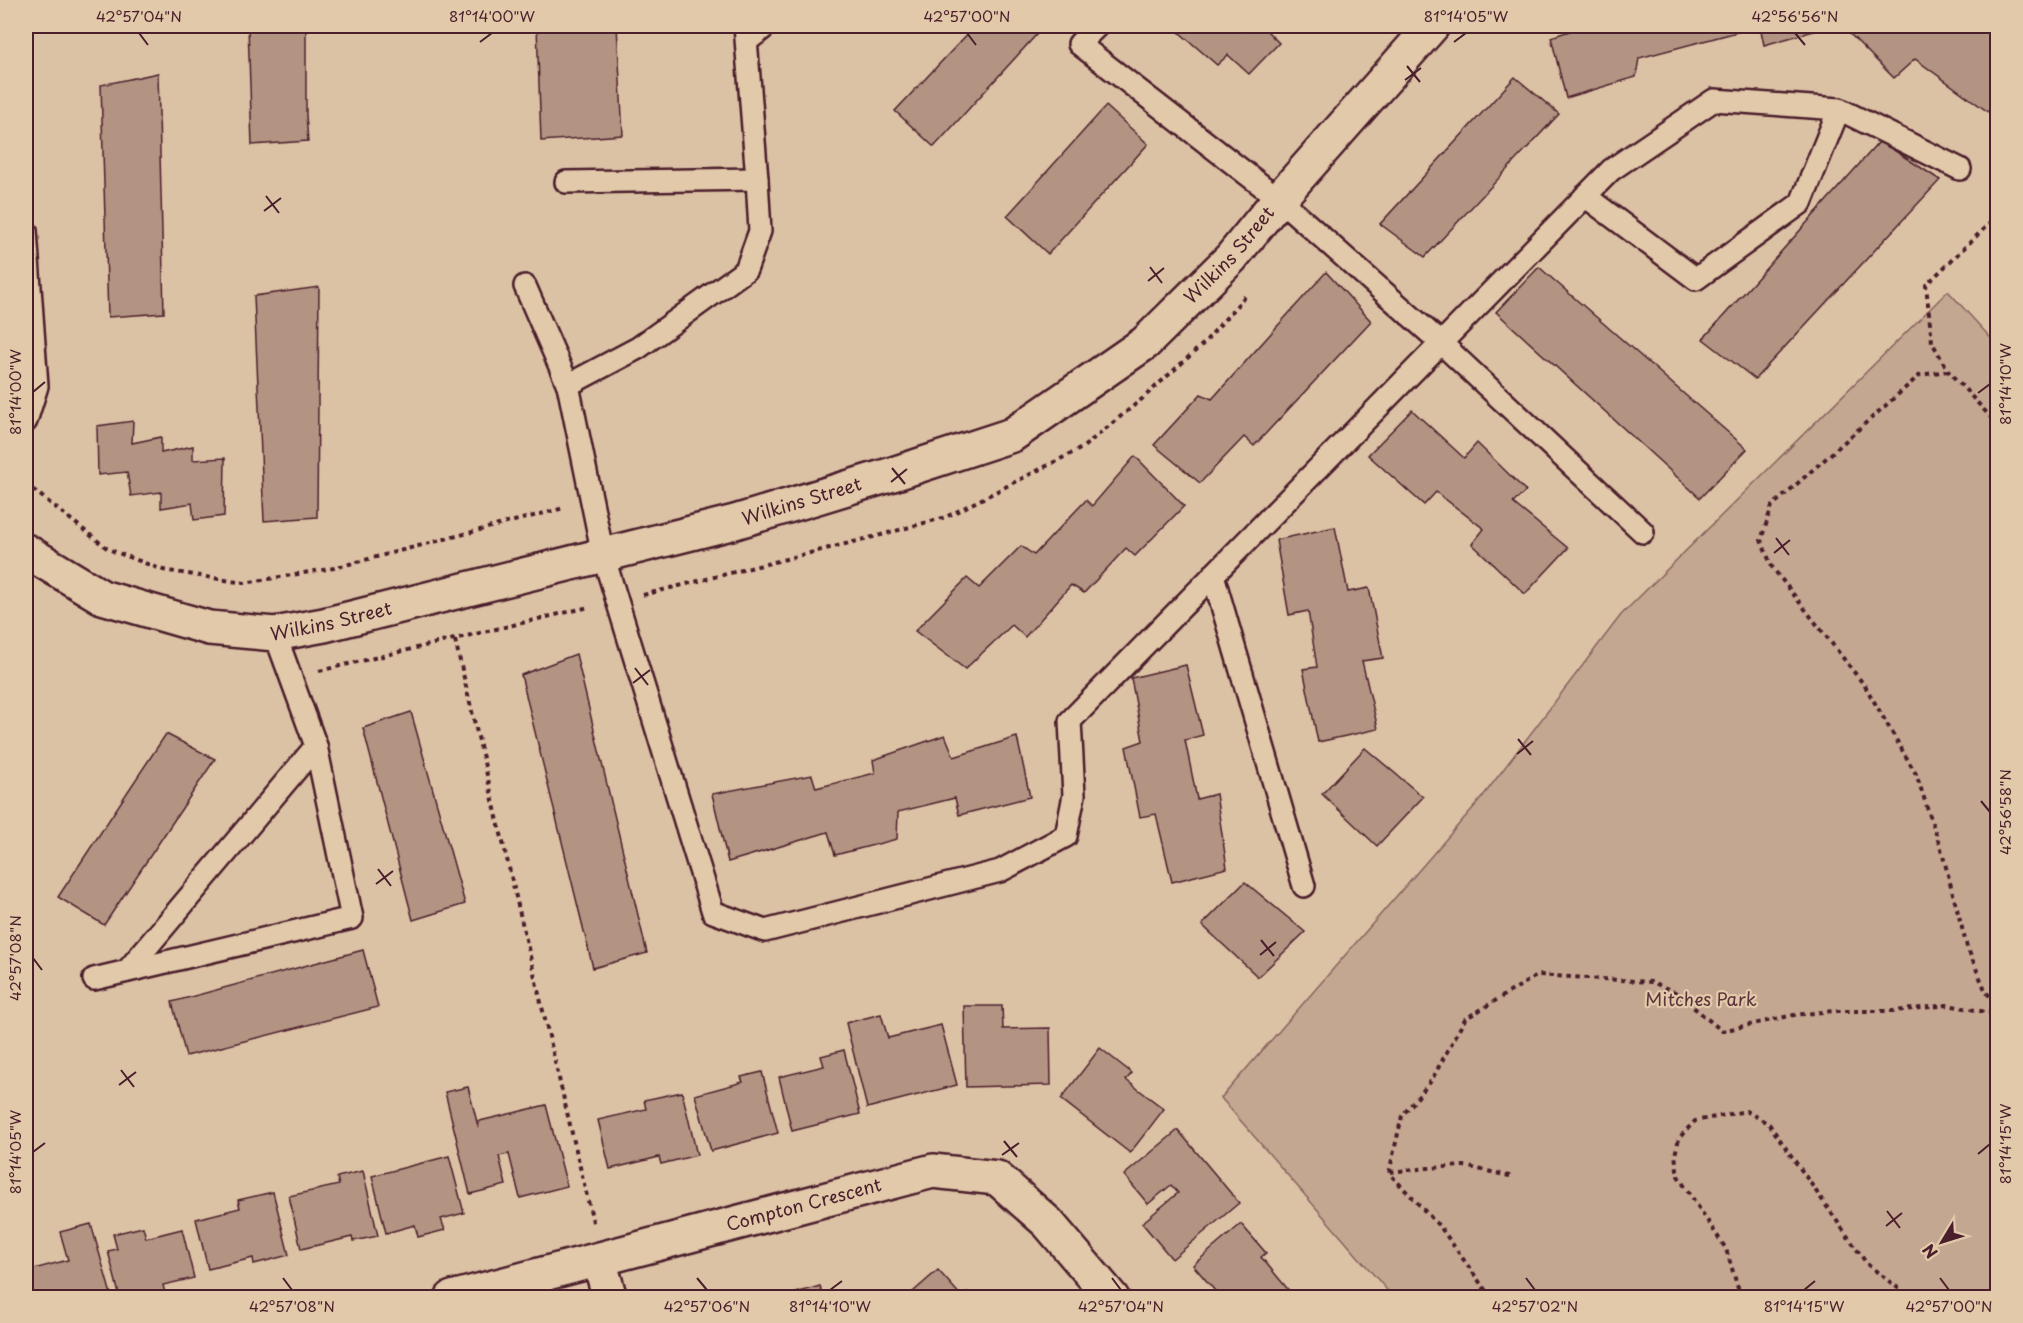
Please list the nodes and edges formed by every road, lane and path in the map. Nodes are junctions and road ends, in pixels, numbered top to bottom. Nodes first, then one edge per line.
1 (766, 26) edge
2 (1096, 26) edge
3 (1432, 26) edge
4 (746, 33) edge
5 (1839, 109) junction
6 (1960, 169) dead end
7 (757, 179) junction
8 (566, 182) dead end
9 (1585, 196) junction
10 (1279, 199) junction
11 (1998, 215) edge
12 (26, 231) edge
13 (525, 285) dead end
14 (1441, 343) junction
15 (1948, 371) junction
16 (568, 386) junction
17 (26, 421) edge
18 (1998, 425) edge
19 (26, 484) edge
20 (574, 505) dead end
21 (1643, 532) dead end
22 (26, 551) edge
23 (603, 555) junction
24 (1213, 575) junction
25 (596, 606) dead end
26 (275, 634) junction
27 (455, 640) junction
28 (290, 676) junction
29 (316, 746) junction
30 (1304, 886) dead end
31 (127, 971) junction
32 (94, 978) dead end
33 (1998, 1005) edge
34 (1998, 1014) edge
35 (1389, 1173) junction
36 (1514, 1177) dead end
37 (598, 1249) junction
38 (453, 1298) edge
39 (610, 1298) edge
40 (1112, 1298) edge
41 (1491, 1298) edge
42 (1741, 1298) edge
43 (1911, 1298) edge

1 - 4 lane
2 - 10 lane
3 - 10 street, Wilkins Street
4 - 7 lane
5 - 6 lane
5 - 9 lane
5 - 9 lane
7 - 8 lane
7 - 16 lane
9 - 14 lane
10 - 14 lane
10 - 23 street, Wilkins Street
11 - 15 path
12 - 17 lane
13 - 16 lane
14 - 21 lane
14 - 24 lane
15 - 18 path
15 - 33 path
16 - 23 lane
19 - 20 path
22 - 26 street, Wilkins Street
23 - 24 lane
23 - 26 street, Wilkins Street
24 - 30 lane
25 - 27 path
26 - 28 lane
27 - 28 path
27 - 37 path
28 - 29 lane
29 - 31 lane
29 - 31 lane
31 - 32 lane
34 - 35 path
35 - 36 path
35 - 41 path
37 - 38 street, Compton Crescent
37 - 39 street
37 - 40 street, Compton Crescent
42 - 43 path

